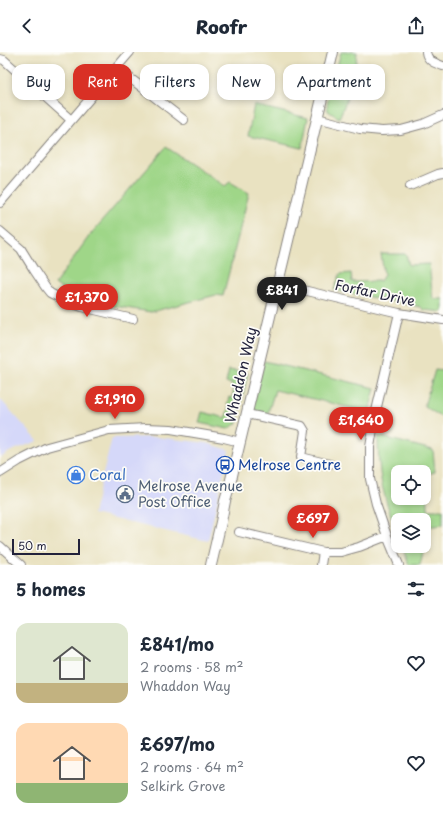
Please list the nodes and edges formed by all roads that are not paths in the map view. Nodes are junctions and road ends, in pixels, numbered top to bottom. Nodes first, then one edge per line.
1 (130, 52) edge
2 (333, 52) edge
3 (426, 52) edge
4 (0, 59) edge
5 (120, 64) edge
6 (443, 66) edge
7 (132, 80) edge
8 (89, 100) edge
9 (443, 115) edge
10 (317, 118) junction
11 (71, 120) junction
12 (184, 120) dead end
13 (443, 173) edge
14 (410, 186) dead end
15 (0, 203) edge
16 (0, 231) edge
17 (278, 284) junction
18 (399, 313) junction
19 (133, 319) dead end
20 (443, 320) edge
21 (247, 414) junction
22 (240, 442) junction
23 (330, 464) dead end
24 (0, 473) edge
25 (239, 532) dead end
26 (387, 536) junction
27 (0, 546) edge
28 (323, 552) junction
29 (20, 565) edge
30 (211, 565) edge
31 (321, 565) edge
32 (399, 565) edge

1 - 5 street
2 - 10 street, Whaddon Way
3 - 6 street
4 - 11 street
7 - 12 street
8 - 11 street
9 - 10 street
10 - 17 street, Whaddon Way
11 - 15 street
13 - 14 street
16 - 19 street
17 - 18 street, Forfar Drive
17 - 21 street, Whaddon Way
18 - 20 street, Forfar Drive
18 - 26 street
21 - 22 street, Whaddon Way
21 - 23 street
22 - 24 street
22 - 30 street, Whaddon Way
25 - 28 street
26 - 28 street
26 - 32 street
27 - 29 street
28 - 31 street

